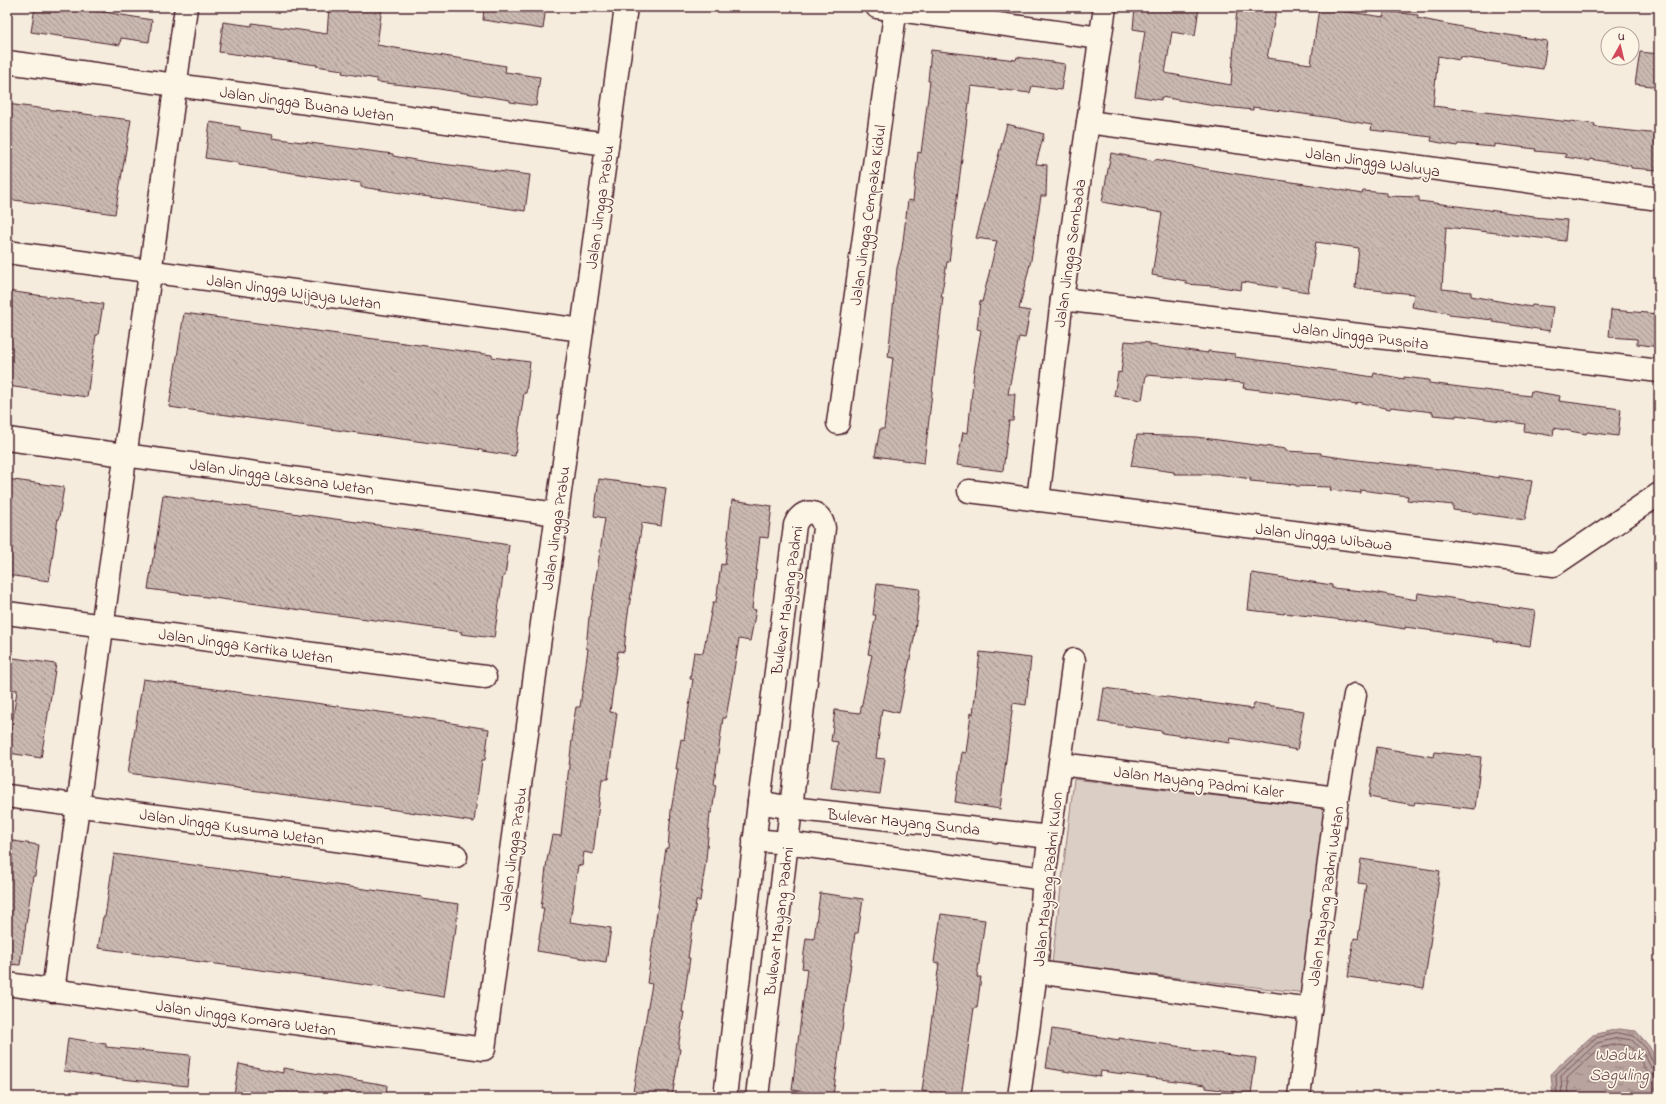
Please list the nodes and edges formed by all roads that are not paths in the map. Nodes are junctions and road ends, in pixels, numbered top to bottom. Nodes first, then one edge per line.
1 (186, 7) edge
2 (626, 7) edge
3 (1105, 7) edge
4 (889, 8) edge
5 (1100, 38) junction
6 (7, 62) edge
7 (176, 85) junction
8 (1088, 122) junction
9 (607, 144) junction
10 (1659, 200) edge
11 (7, 252) edge
12 (150, 272) junction
13 (1062, 299) junction
14 (582, 330) junction
15 (1659, 371) edge
16 (838, 423) dead end
17 (7, 439) edge
18 (126, 455) junction
19 (969, 491) dead end
20 (1659, 494) edge
21 (1038, 500) junction
22 (557, 514) junction
23 (7, 613) edge
24 (102, 625) junction
25 (1074, 660) dead end
26 (485, 677) dead end
27 (1355, 695) dead end
28 (1060, 764) junction
29 (7, 796) edge
30 (1337, 798) junction
31 (759, 802) junction
32 (78, 806) junction
33 (791, 808) junction
34 (1050, 837) junction
35 (754, 840) junction
36 (787, 843) junction
37 (456, 856) dead end
38 (1044, 879) junction
39 (1036, 972) junction
40 (7, 984) edge
41 (53, 991) junction
42 (1310, 1009) junction
43 (484, 1049) joint
44 (725, 1097) edge
45 (757, 1097) edge
46 (1020, 1097) edge
47 (1299, 1097) edge

1 - 7 street
2 - 9 street, Jalan Jingga Prabu
3 - 5 street, Jalan Jingga Sembada
4 - 5 street
4 - 16 street, Jalan Jingga Cempaka Kidul
5 - 8 street, Jalan Jingga Sembada
6 - 7 street, Jalan Jingga Buana Wetan
7 - 9 street, Jalan Jingga Buana Wetan
7 - 12 street
8 - 10 street, Jalan Jingga Waluya
8 - 13 street, Jalan Jingga Sembada
9 - 14 street, Jalan Jingga Prabu
11 - 12 street, Jalan Jingga Wijaya Wetan
12 - 14 street, Jalan Jingga Wijaya Wetan
12 - 18 street
13 - 15 street, Jalan Jingga Puspita
13 - 21 street, Jalan Jingga Sembada
14 - 22 street, Jalan Jingga Prabu
17 - 18 street, Jalan Jingga Laksana Wetan
18 - 22 street, Jalan Jingga Laksana Wetan
18 - 24 street
19 - 21 street, Jalan Jingga Wibawa
20 - 21 street, Jalan Jingga Wibawa
22 - 43 street, Jalan Jingga Prabu
23 - 24 street, Jalan Jingga Kartika Wetan
24 - 26 street, Jalan Jingga Kartika Wetan
24 - 32 street
25 - 28 street, Jalan Mayang Padmi Kulon
27 - 30 street, Jalan Mayang Padmi Wetan
28 - 30 street, Jalan Mayang Padmi Kaler
28 - 34 street, Jalan Mayang Padmi Kulon
29 - 32 street, Jalan Jingga Kusuma Wetan
30 - 42 street, Jalan Mayang Padmi Wetan
31 - 33 street, Bulevar Mayang Sunda
31 - 33 street, Bulevar Mayang Padmi
31 - 35 street, Bulevar Mayang Padmi
32 - 37 street, Jalan Jingga Kusuma Wetan
32 - 41 street
33 - 34 street, Bulevar Mayang Sunda
33 - 36 street, Bulevar Mayang Padmi
34 - 38 street, Jalan Mayang Padmi Kulon
35 - 36 street
35 - 44 street, Bulevar Mayang Padmi
36 - 38 street
36 - 45 street, Bulevar Mayang Padmi
38 - 39 street, Jalan Mayang Padmi Kulon
39 - 42 street
39 - 46 street, Jalan Mayang Padmi Kulon
40 - 41 street, Jalan Jingga Komara Wetan
41 - 43 street, Jalan Jingga Komara Wetan
42 - 47 street, Jalan Mayang Padmi Wetan

